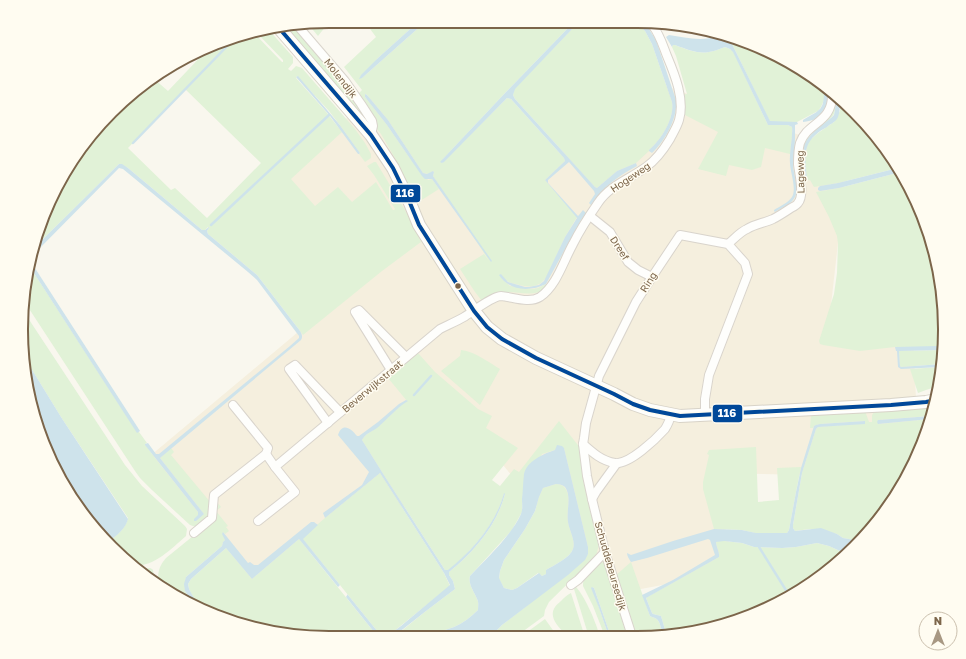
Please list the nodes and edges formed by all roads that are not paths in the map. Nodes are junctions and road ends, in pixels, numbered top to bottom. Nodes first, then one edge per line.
1 (655, 29) edge
2 (301, 30) edge
3 (283, 32) edge
4 (832, 100) edge
5 (371, 135) junction
6 (590, 216) junction
7 (728, 244) junction
8 (652, 277) junction
9 (474, 311) junction
10 (406, 357) junction
11 (391, 370) junction
12 (597, 387) junction
13 (929, 401) edge
14 (233, 405) dead end
15 (340, 412) junction
16 (671, 414) junction
17 (705, 415) junction
18 (328, 423) junction
19 (584, 444) junction
20 (266, 454) junction
21 (617, 464) junction
22 (275, 467) junction
23 (592, 499) junction
24 (258, 521) dead end
25 (194, 533) dead end
26 (605, 552) junction
27 (571, 585) dead end
28 (630, 631) edge

1 - 6 street, Hogeweg
2 - 5 street, Molendijk
3 - 5 main road, Molendijk
4 - 7 street, Lageweg
5 - 9 main road, Molendijk
6 - 8 street, Dreef
6 - 9 street, Hogeweg
7 - 8 street, Ring
7 - 17 street
8 - 12 street, Ring
9 - 10 street, Beverwijkstraat
9 - 12 main road, Molendijk
10 - 11 street, Beverwijkstraat
10 - 11 street
11 - 15 street, Beverwijkstraat
12 - 16 main road, Molendijk
12 - 19 street, Ring
13 - 17 main road, Molendijk
14 - 20 street
15 - 18 street, Beverwijkstraat
15 - 18 street
16 - 17 main road, Molendijk
16 - 21 street
18 - 22 street, Beverwijkstraat
19 - 21 street
19 - 23 street, Schuddebeursedijk
20 - 22 street
20 - 25 street
21 - 23 street
22 - 24 street
23 - 26 street, Schuddebeursedijk
26 - 27 street
26 - 28 street, Schuddebeursedijk

